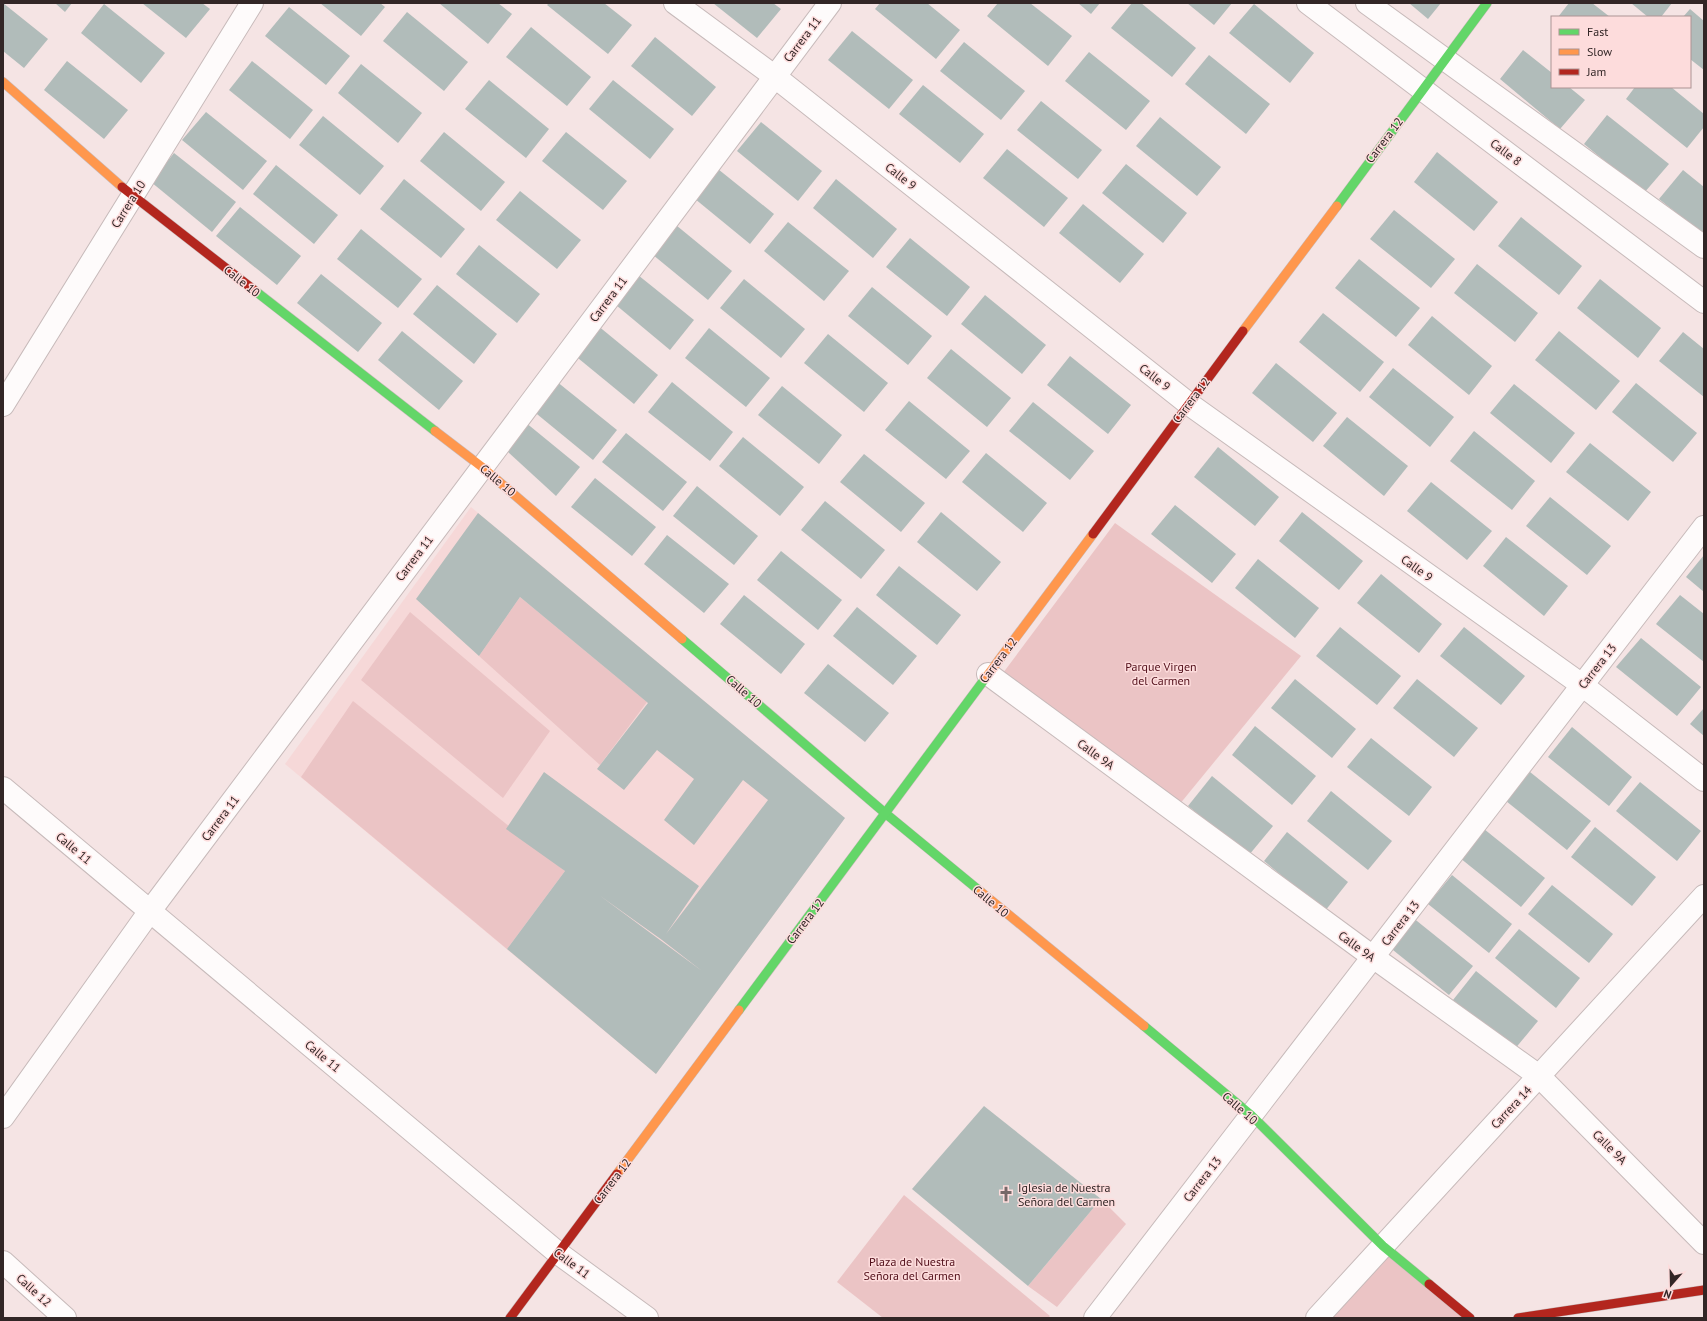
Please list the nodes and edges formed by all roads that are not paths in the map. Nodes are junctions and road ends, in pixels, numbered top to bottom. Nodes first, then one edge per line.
1 (252, 3) edge
2 (675, 3) edge
3 (830, 3) edge
4 (1308, 3) edge
5 (1367, 3) edge
6 (1487, 3) edge
7 (1445, 60) junction
8 (774, 76) junction
9 (3, 82) edge
10 (1422, 89) junction
11 (132, 196) junction
12 (1704, 247) edge
13 (1704, 302) edge
14 (1189, 404) junction
15 (3, 406) edge
16 (482, 467) junction
17 (1704, 527) edge
18 (988, 674) junction
19 (1582, 685) junction
20 (1704, 780) edge
21 (3, 788) edge
22 (885, 813) junction
23 (1704, 896) edge
24 (150, 911) junction
25 (1373, 957) junction
26 (1539, 1076) junction
27 (1251, 1116) junction
28 (3, 1117) edge
29 (1704, 1243) edge
30 (1383, 1246) junction
31 (558, 1253) junction
32 (3, 1262) edge
33 (1704, 1290) edge
34 (65, 1318) edge
35 (510, 1318) edge
36 (647, 1318) edge
37 (1095, 1318) edge
38 (1317, 1318) edge
39 (1470, 1318) edge
40 (1518, 1318) edge

1 - 11 street, Carrera 10
2 - 8 street, Calle 9
3 - 8 street, Carrera 11
4 - 10 street, Calle 8
5 - 7 street
6 - 7 main road, Carrera 12
7 - 10 main road, Carrera 12
7 - 12 street
8 - 14 street, Calle 9
8 - 16 street, Carrera 11
9 - 11 main road, Calle 10
10 - 13 street, Calle 8
10 - 14 main road, Carrera 12
11 - 15 street, Carrera 10
11 - 16 main road, Calle 10
14 - 18 main road, Carrera 12
14 - 19 street, Calle 9
16 - 22 main road, Calle 10
16 - 24 street, Carrera 11
17 - 19 street, Carrera 13
18 - 22 main road, Carrera 12
18 - 25 street, Calle 9A
19 - 20 street, Calle 9
19 - 25 street, Carrera 13
21 - 24 street, Calle 11
22 - 27 main road, Calle 10
22 - 31 main road, Carrera 12
23 - 26 street, Carrera 14
24 - 28 street, Carrera 11
24 - 31 street, Calle 11
25 - 26 street, Calle 9A
25 - 27 street, Carrera 13
26 - 29 street, Calle 9A
26 - 30 street, Carrera 14
27 - 30 main road, Calle 10
27 - 37 street, Carrera 13
30 - 38 street, Carrera 14
30 - 39 main road, Calle 10
31 - 35 main road, Carrera 12
31 - 36 street, Calle 11
32 - 34 street, Calle 12
33 - 40 main road

